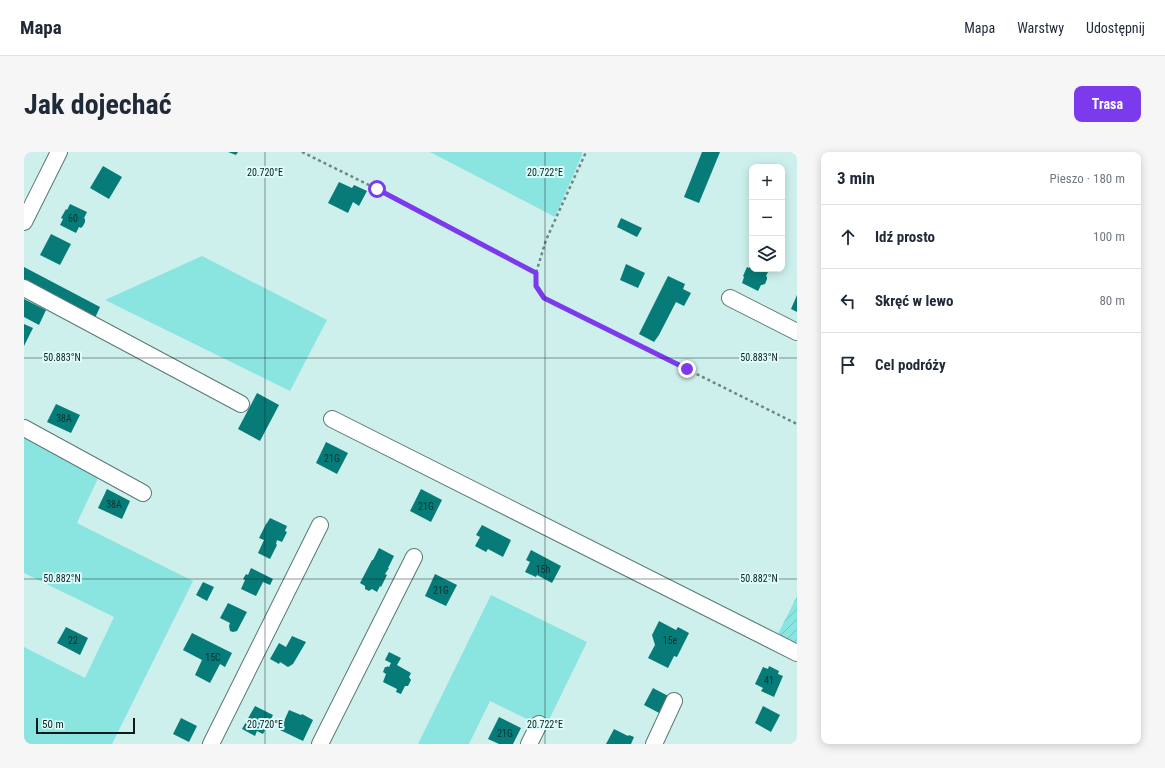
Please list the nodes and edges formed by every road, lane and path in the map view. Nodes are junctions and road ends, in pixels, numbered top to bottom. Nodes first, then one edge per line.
1 (59, 152) edge
2 (302, 152) edge
3 (586, 152) edge
4 (24, 222) edge
5 (536, 273) junction
6 (24, 288) edge
7 (730, 298) dead end
8 (797, 332) edge
9 (241, 404) dead end
10 (332, 419) dead end
11 (797, 424) edge
12 (24, 428) edge
13 (143, 493) dead end
14 (320, 525) dead end
15 (414, 557) dead end
16 (797, 653) edge
17 (674, 702) dead end
18 (539, 724) dead end
19 (211, 744) edge
20 (320, 744) edge
21 (529, 744) edge
22 (654, 744) edge

1 - 4 street
2 - 5 path
3 - 5 path
5 - 11 path
6 - 9 street
7 - 8 street
10 - 16 street
12 - 13 street
14 - 19 street
15 - 20 street
17 - 22 street
18 - 21 street

